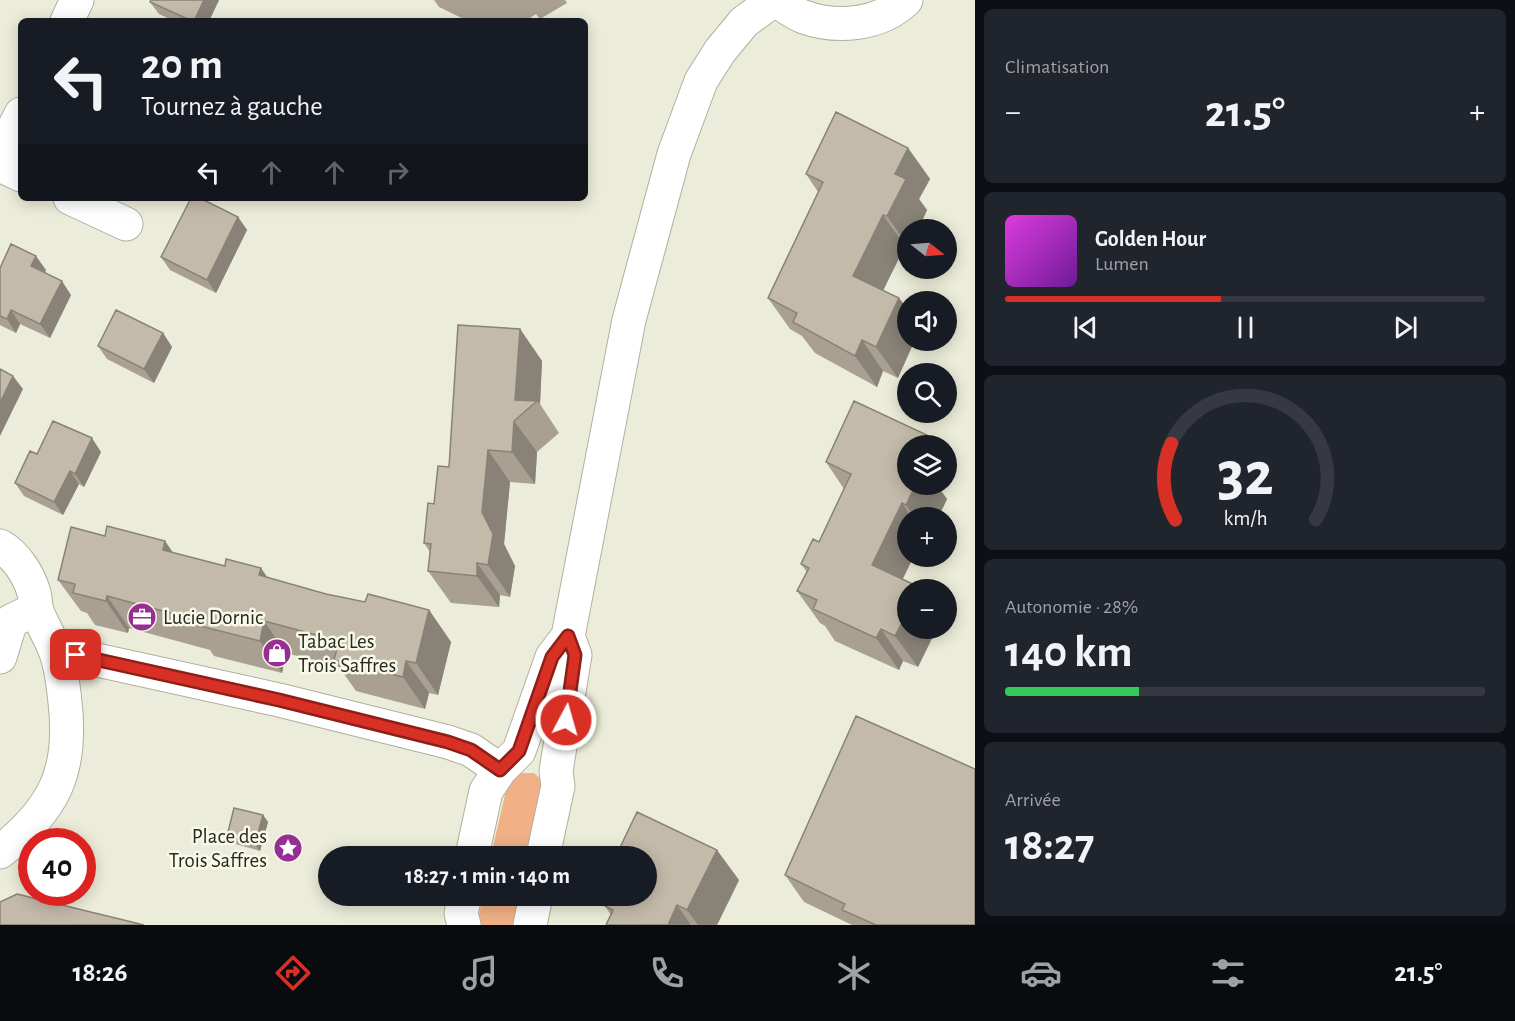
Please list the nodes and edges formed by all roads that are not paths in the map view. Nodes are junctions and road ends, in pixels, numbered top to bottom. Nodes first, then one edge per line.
1 (77, 0) edge
2 (775, 0) edge
3 (906, 0) edge
4 (68, 18) edge
5 (18, 120) edge
6 (0, 156) edge
7 (0, 165) edge
8 (18, 174) edge
9 (76, 201) edge
10 (126, 224) dead end
11 (0, 546) edge
12 (36, 609) junction
13 (568, 636) junction
14 (56, 651) junction
15 (0, 657) edge
16 (507, 762) junction
17 (556, 771) junction
18 (474, 846) edge
19 (545, 846) edge
20 (0, 852) edge
21 (463, 906) edge
22 (534, 906) edge
23 (464, 925) edge
24 (530, 925) edge

1 - 4 street
2 - 3 street
2 - 13 street
5 - 6 street
7 - 8 street
9 - 10 street
11 - 12 street
12 - 14 street
12 - 15 street
13 - 16 street
13 - 17 street
14 - 16 street
14 - 20 street
16 - 17 street
16 - 18 street
17 - 19 street
21 - 23 street
22 - 24 street

